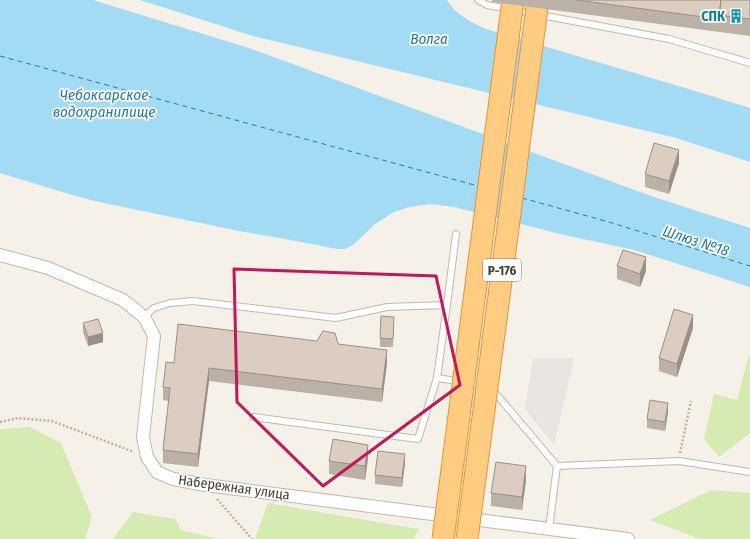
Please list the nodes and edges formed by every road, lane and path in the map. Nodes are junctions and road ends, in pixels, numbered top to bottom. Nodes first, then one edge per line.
1 (478, 0) edge
2 (513, 0) edge
3 (538, 0) edge
4 (750, 63) edge
5 (456, 234) dead end
6 (0, 255) edge
7 (447, 305) junction
8 (144, 316) junction
9 (437, 378) junction
10 (691, 400) dead end
11 (253, 417) dead end
12 (0, 422) edge
13 (147, 457) junction
14 (678, 461) junction
15 (557, 466) junction
16 (750, 472) edge
17 (205, 485) junction
18 (549, 529) junction
19 (252, 539) edge
20 (443, 539) edge
21 (466, 539) edge
22 (628, 539) edge

1 - 4 lane
2 - 20 highway, Р-176, bridge
3 - 21 highway, Р-176, bridge
5 - 7 lane
6 - 8 street, Набережная улица
7 - 8 lane
7 - 9 lane
8 - 13 street, Набережная улица
9 - 11 lane
9 - 15 lane
10 - 14 path
12 - 13 path
13 - 17 street, Набережная улица
14 - 15 lane
14 - 16 lane
15 - 18 lane
17 - 18 street, Набережная улица
17 - 19 path
18 - 22 street, Набережная улица

